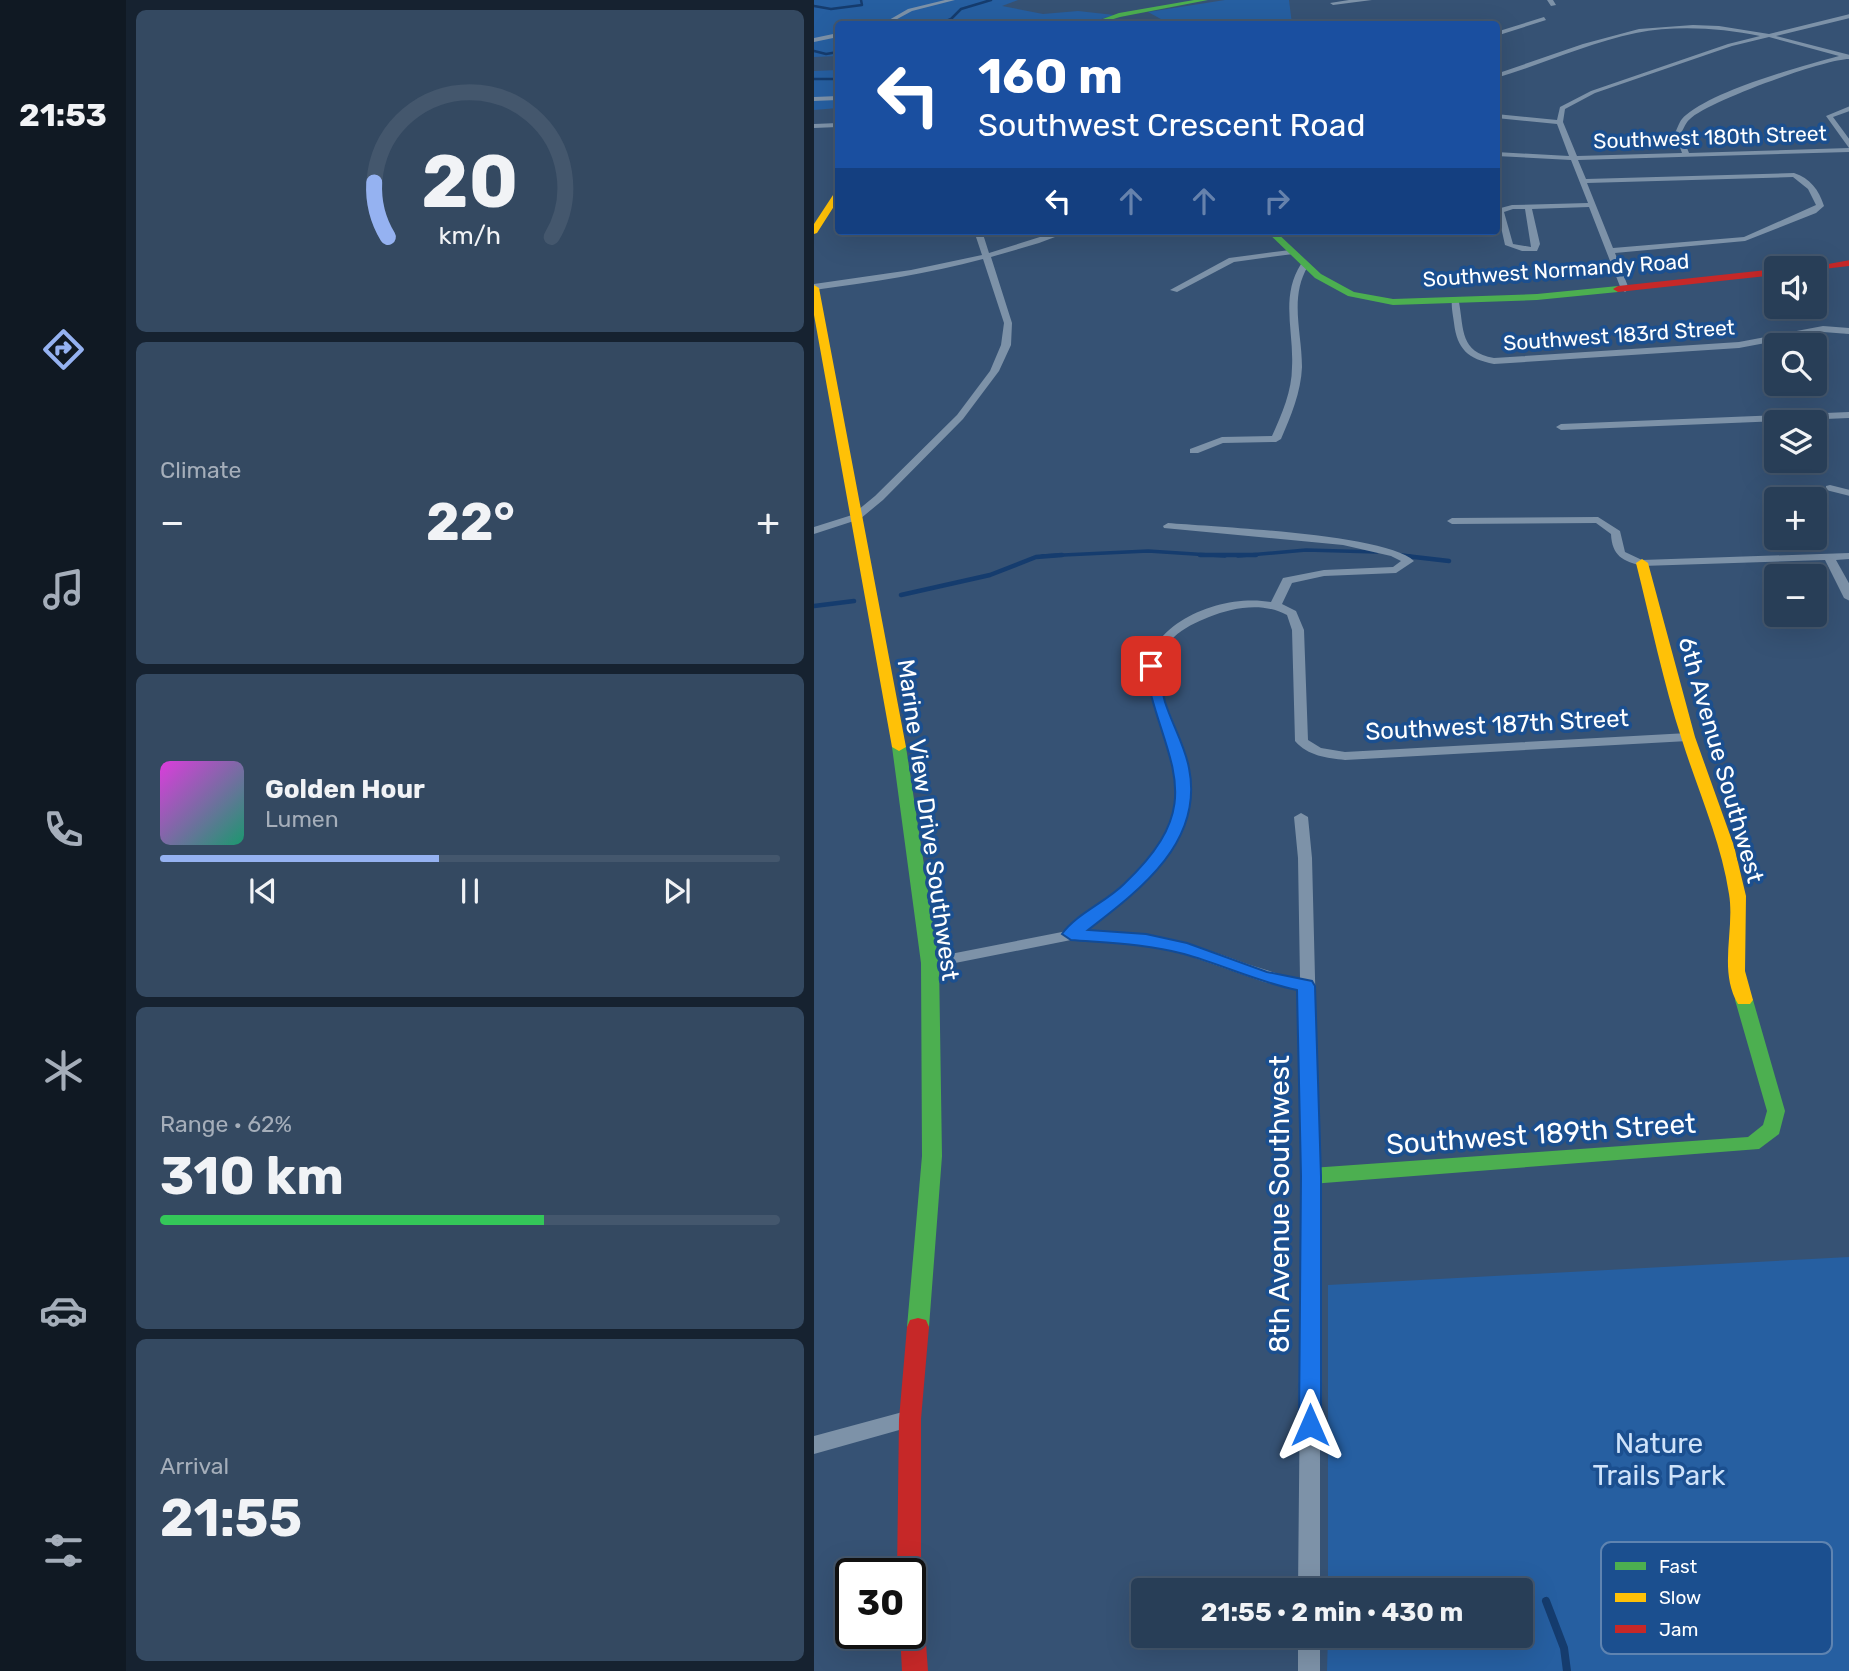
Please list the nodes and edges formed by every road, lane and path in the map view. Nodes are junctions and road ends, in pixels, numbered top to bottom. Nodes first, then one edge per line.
1 (952, 0) edge
2 (1205, 0) edge
3 (1369, 0) edge
4 (1333, 4) dead end
5 (1849, 16) edge
6 (1544, 19) dead end
7 (890, 21) edge
8 (1101, 21) edge
9 (1500, 33) edge
10 (1772, 35) junction
11 (835, 36) edge
12 (814, 40) edge
13 (1848, 56) edge
14 (1500, 75) edge
15 (835, 98) edge
16 (814, 99) edge
17 (1849, 108) edge
18 (1500, 116) edge
19 (1560, 122) junction
20 (835, 125) edge
21 (814, 126) edge
22 (1848, 149) edge
23 (1500, 154) edge
24 (1686, 154) junction
25 (1575, 158) junction
26 (1584, 181) junction
27 (835, 199) edge
28 (1593, 205) junction
29 (1528, 207) junction
30 (814, 231) edge
31 (979, 235) edge
32 (1055, 235) edge
33 (1274, 235) edge
34 (1290, 251) junction
35 (1612, 251) junction
36 (987, 257) junction
37 (1849, 263) edge
38 (1304, 266) junction
39 (1827, 266) edge
40 (1764, 273) edge
41 (814, 288) edge
42 (1625, 289) junction
43 (1174, 290) dead end
44 (1455, 302) junction
45 (1849, 331) edge
46 (1849, 415) edge
47 (1561, 427) dead end
48 (1194, 451) dead end
49 (1830, 488) dead end
50 (1849, 493) edge
51 (856, 517) junction
52 (1452, 521) dead end
53 (1168, 526) dead end
54 (814, 531) edge
55 (1849, 556) edge
56 (1829, 557) junction
57 (1642, 563) junction
58 (1849, 598) edge
59 (1276, 604) junction
60 (1688, 737) junction
61 (1301, 817) dead end
62 (1071, 934) junction
63 (930, 963) junction
64 (1306, 986) junction
65 (1770, 1133) joint
66 (1311, 1176) junction
67 (910, 1419) junction
68 (814, 1445) edge
69 (909, 1558) edge
70 (1309, 1578) edge
71 (1309, 1648) edge
72 (914, 1649) edge
73 (915, 1671) edge
74 (1309, 1671) edge

1 - 7 street
2 - 8 street
3 - 4 street
5 - 10 street
6 - 9 street
10 - 13 street
10 - 14 street
10 - 19 street
11 - 12 street
13 - 24 street
15 - 16 street
17 - 22 street
18 - 19 street
19 - 25 street
20 - 21 street
22 - 24 street, Southwest 180th Street
23 - 25 street, Southwest 180th Street
24 - 25 street, Southwest 180th Street
25 - 26 street
26 - 28 street
26 - 35 street
27 - 30 street
28 - 29 street
28 - 35 street
29 - 29 street
31 - 36 street
32 - 36 street
33 - 34 street, Southwest Normandy Road
34 - 38 street, Southwest Normandy Road
34 - 43 street
35 - 42 street
36 - 41 street
36 - 51 street
37 - 39 street
38 - 44 street, Southwest Normandy Road
38 - 48 street
40 - 42 street, Southwest Normandy Road
41 - 51 street, Marine View Drive Southwest
42 - 44 street, Southwest Normandy Road
44 - 45 street, Southwest 183rd Street
46 - 47 street
49 - 50 street
51 - 54 street
51 - 63 street, Marine View Drive Southwest
52 - 57 street
53 - 59 street
55 - 56 street
56 - 57 street
56 - 58 street
57 - 60 street, 6th Avenue Southwest
59 - 60 street, Southwest 187th Street
59 - 62 street
60 - 65 street, 6th Avenue Southwest
61 - 64 street, 8th Avenue Southwest
62 - 63 street
62 - 64 street
63 - 67 street, Marine View Drive Southwest
64 - 66 street, 8th Avenue Southwest
65 - 66 street, Southwest 189th Street
66 - 70 street, 8th Avenue Southwest
67 - 68 street
67 - 69 street, Marine View Drive Southwest
71 - 74 street
72 - 73 street

